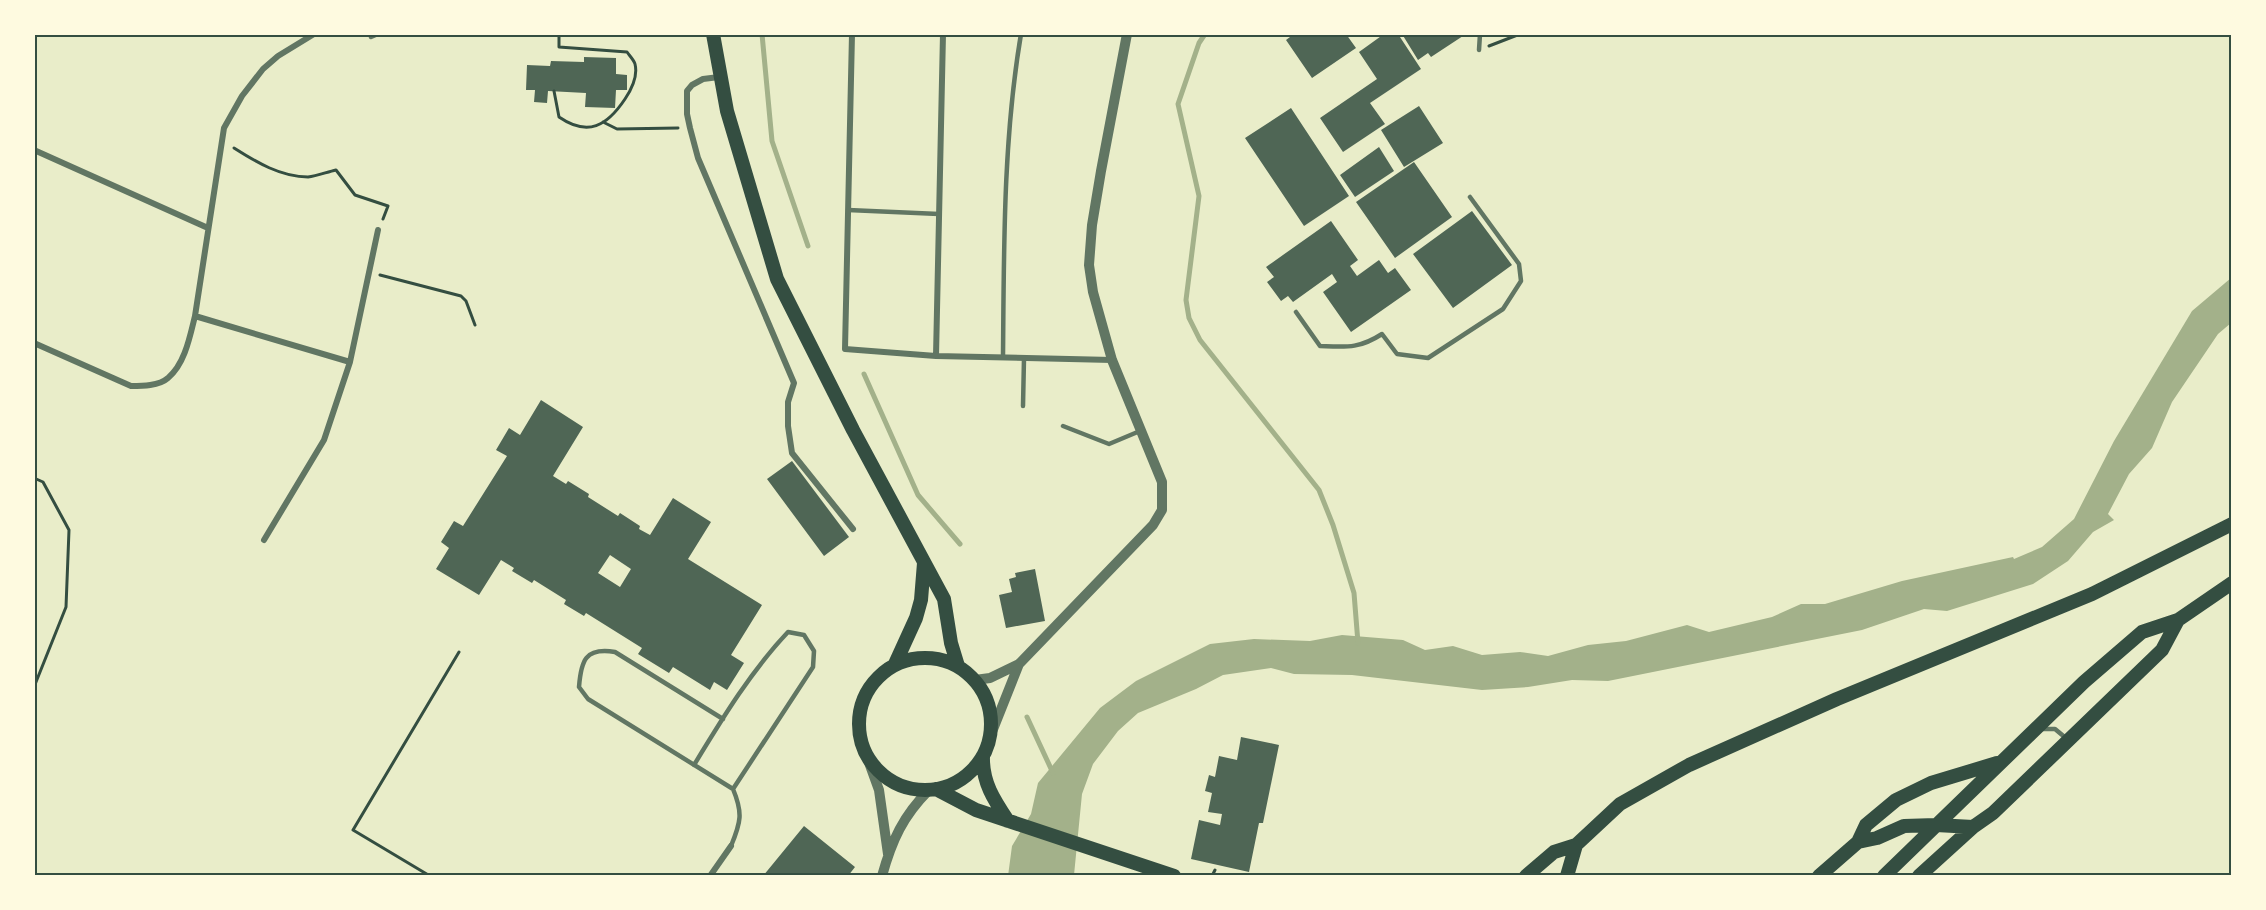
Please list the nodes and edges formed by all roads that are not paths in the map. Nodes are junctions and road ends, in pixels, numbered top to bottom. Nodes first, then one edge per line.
1 (314, 34) edge
2 (378, 34) edge
3 (713, 34) edge
4 (852, 34) edge
5 (943, 34) edge
6 (1021, 34) edge
7 (1127, 34) edge
8 (1480, 34) edge
9 (371, 37) dead end
10 (1479, 50) road end
11 (719, 77) junction
12 (34, 150) edge
13 (1470, 197) dead end
14 (848, 210) junction
15 (939, 214) junction
16 (208, 228) junction
17 (378, 230) road end
18 (1296, 312) dead end
19 (195, 316) junction
20 (34, 343) edge
21 (936, 356) junction
22 (1003, 357) junction
23 (1024, 358) junction
24 (1112, 360) junction
25 (350, 362) junction
26 (1023, 406) dead end
27 (1062, 426) dead end
28 (1142, 430) junction
29 (2232, 524) edge
30 (853, 529) dead end
31 (264, 540) dead end
32 (924, 563) junction
33 (2232, 583) edge
34 (2178, 620) junction
35 (1019, 663) junction
36 (895, 664) junction
37 (958, 666) junction
38 (975, 681) junction
39 (723, 719) junction
40 (2034, 730) junction
41 (990, 737) junction
42 (2068, 740) junction
43 (983, 756) junction
44 (867, 757) junction
45 (2002, 762) junction
46 (694, 765) junction
47 (733, 789) junction
48 (933, 790) junction
49 (1008, 821) junction
50 (1936, 825) junction
51 (1973, 827) junction
52 (1858, 842) junction
53 (1576, 845) junction
54 (731, 846) joint
55 (888, 854) junction
56 (710, 876) edge
57 (882, 876) edge
58 (1174, 876) edge
59 (1526, 876) edge
60 (1567, 876) edge
61 (1819, 876) edge
62 (1884, 876) edge
63 (1919, 876) edge

1 - 16 street
2 - 9 lane
3 - 11 main road
4 - 14 street
5 - 15 street
6 - 22 lane
7 - 24 street
8 - 10 lane
11 - 30 street
11 - 32 main road
12 - 16 street
13 - 18 lane
14 - 15 lane
14 - 21 street
15 - 21 street
16 - 19 street
17 - 25 street
19 - 20 street
19 - 25 street
21 - 22 street
22 - 23 street
23 - 24 street
23 - 26 lane
24 - 28 street
25 - 31 street
27 - 28 lane
28 - 35 street
29 - 53 main road
32 - 36 main road
32 - 37 main road
33 - 34 main road
34 - 40 main road
34 - 42 main road
35 - 38 street
35 - 41 street
36 - 37 main road
36 - 44 main road
37 - 38 main road
38 - 41 main road
39 - 46 lane
39 - 46 lane
39 - 47 lane
40 - 42 lane
40 - 45 main road
41 - 43 main road
42 - 51 main road
43 - 48 main road
43 - 49 main road
44 - 48 main road
44 - 55 street
45 - 50 main road
45 - 52 main road
46 - 47 lane
47 - 54 lane
48 - 49 main road
48 - 55 street
49 - 58 main road
50 - 51 main road
50 - 52 main road
50 - 62 main road
51 - 63 main road
52 - 61 main road
53 - 59 main road
53 - 60 main road
54 - 56 street
55 - 57 street

